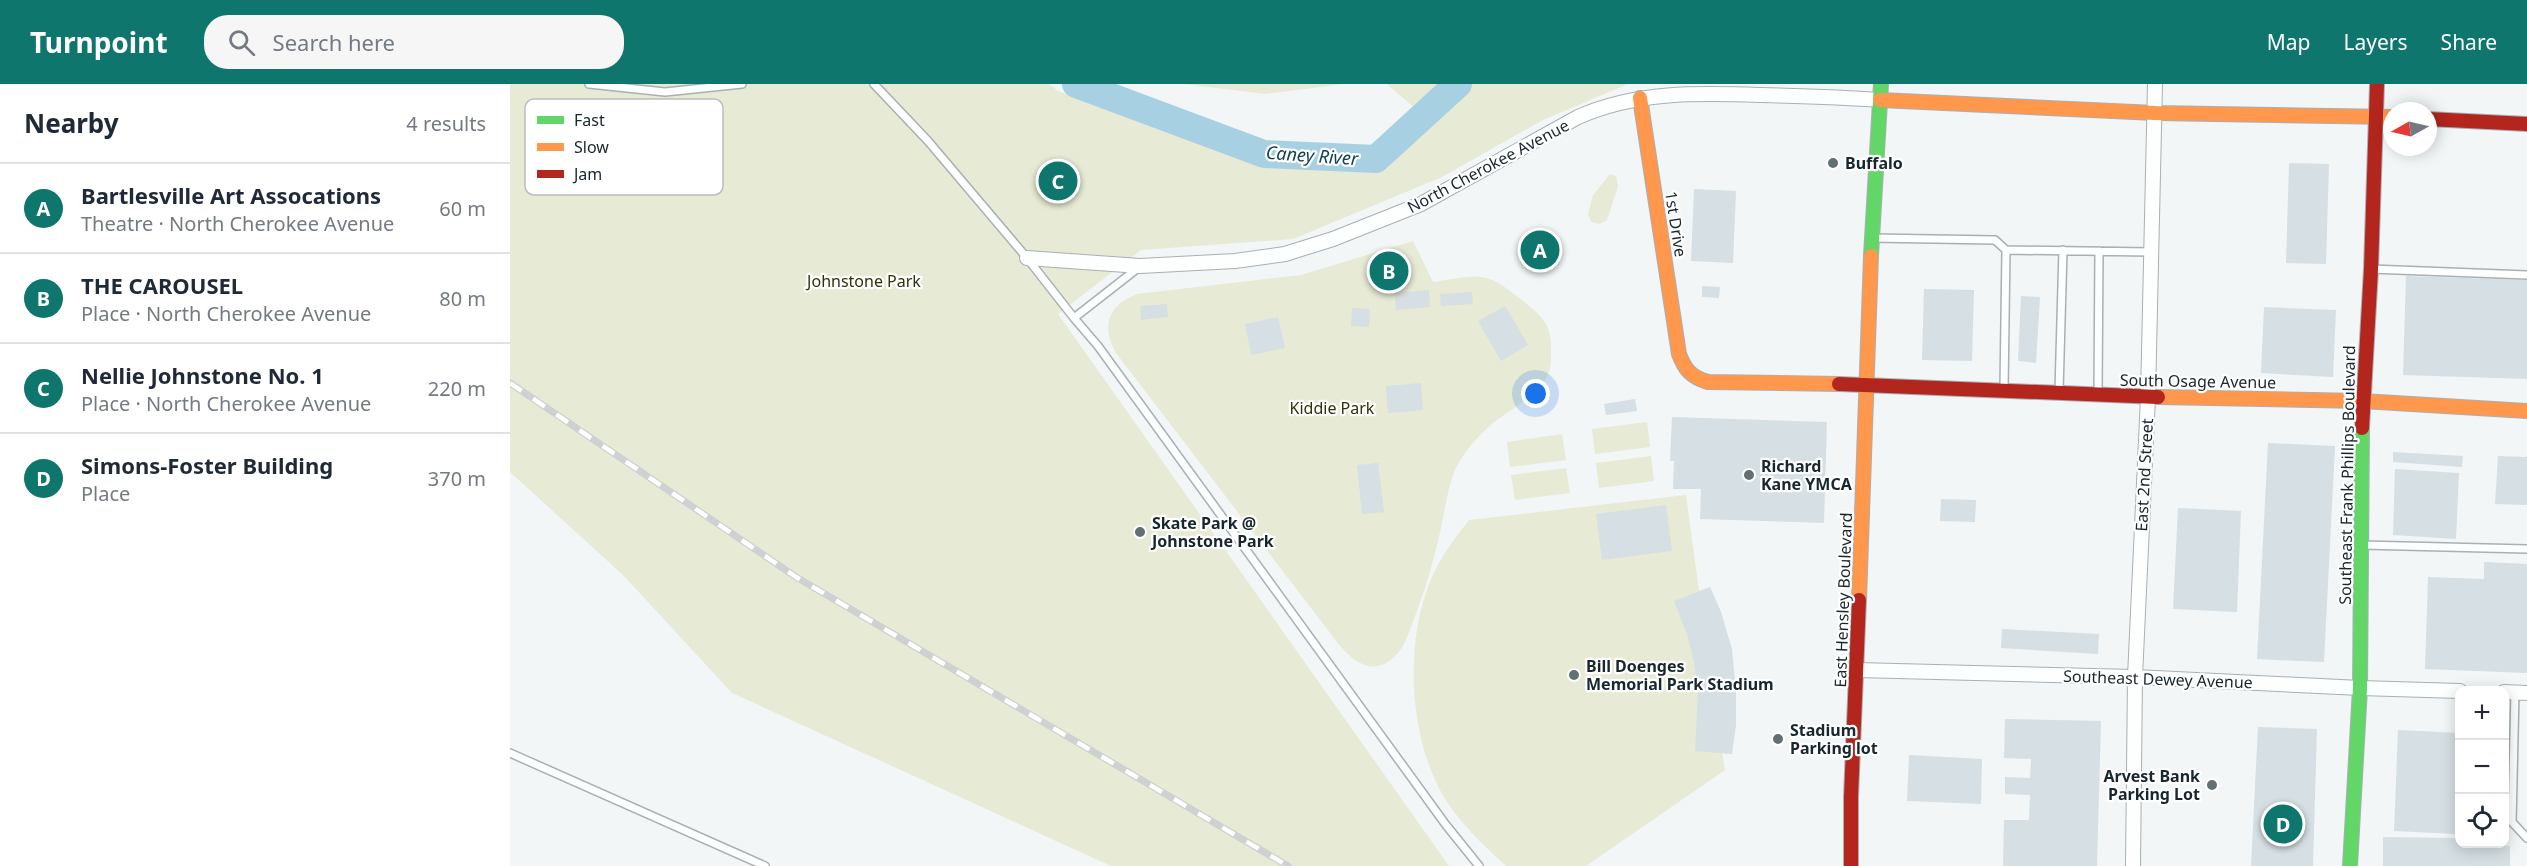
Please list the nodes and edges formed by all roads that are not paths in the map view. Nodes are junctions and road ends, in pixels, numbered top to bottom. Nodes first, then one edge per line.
1 (589, 84) edge
2 (742, 84) edge
3 (874, 84) edge
4 (1881, 84) edge
5 (2155, 84) edge
6 (2377, 84) edge
7 (1640, 99) junction
8 (1880, 100) junction
9 (2155, 113) junction
10 (2376, 116) junction
11 (2383, 116) edge
12 (2437, 119) edge
13 (2527, 124) edge
14 (1872, 238) junction
15 (2006, 250) junction
16 (2063, 250) junction
17 (2099, 251) junction
18 (2151, 252) junction
19 (1027, 258) junction
20 (1140, 267) junction
21 (2371, 269) junction
22 (2527, 275) edge
23 (1074, 318) junction
24 (1679, 354) joint
25 (1868, 385) junction
26 (2004, 391) junction
27 (2059, 394) junction
28 (2098, 395) junction
29 (2148, 398) junction
30 (2362, 401) junction
31 (2527, 411) edge
32 (2362, 545) junction
33 (2527, 549) edge
34 (1857, 670) junction
35 (2135, 676) junction
36 (2360, 688) junction
37 (2455, 691) edge
38 (2515, 692) edge
39 (510, 753) edge
40 (2524, 832) edge
41 (2527, 838) edge
42 (765, 866) edge
43 (1479, 866) edge
44 (1851, 866) edge
45 (2133, 866) edge
46 (2350, 866) edge

1 - 2 lane
3 - 19 lane
4 - 8 street, East Hensley Boulevard
5 - 9 street, East 2nd Street
6 - 10 street, Southeast Frank Phillips Boulevard
7 - 8 street, North Cherokee Avenue
7 - 20 street, North Cherokee Avenue
7 - 24 street, 1st Drive
8 - 9 street
8 - 14 street, East Hensley Boulevard
9 - 10 street
9 - 18 street, East 2nd Street
10 - 11 street
10 - 21 street, Southeast Frank Phillips Boulevard
12 - 13 street
14 - 15 lane
14 - 25 street, East Hensley Boulevard
15 - 16 lane
15 - 26 lane
16 - 17 lane
16 - 27 lane
17 - 18 lane
17 - 28 lane
18 - 29 street, East 2nd Street
19 - 20 street, North Cherokee Avenue
19 - 23 lane
20 - 23 lane
21 - 22 lane
21 - 30 street, Southeast Frank Phillips Boulevard
23 - 43 lane
24 - 25 street, South Osage Avenue
25 - 26 street, South Osage Avenue
25 - 34 street, East Hensley Boulevard
26 - 27 street, South Osage Avenue
27 - 28 street, South Osage Avenue
28 - 29 street, South Osage Avenue
29 - 30 street, South Osage Avenue
29 - 35 street, East 2nd Street
30 - 31 street, South Osage Avenue
30 - 32 street, Southeast Frank Phillips Boulevard
32 - 33 lane
32 - 36 street, Southeast Frank Phillips Boulevard
34 - 35 street, Southeast Dewey Avenue
34 - 44 street, East Hensley Boulevard
35 - 36 street, Southeast Dewey Avenue
35 - 45 street, East 2nd Street
36 - 37 street, Southeast Dewey Avenue
36 - 46 street, Southeast Frank Phillips Boulevard
38 - 40 lane
39 - 42 lane
40 - 41 lane

